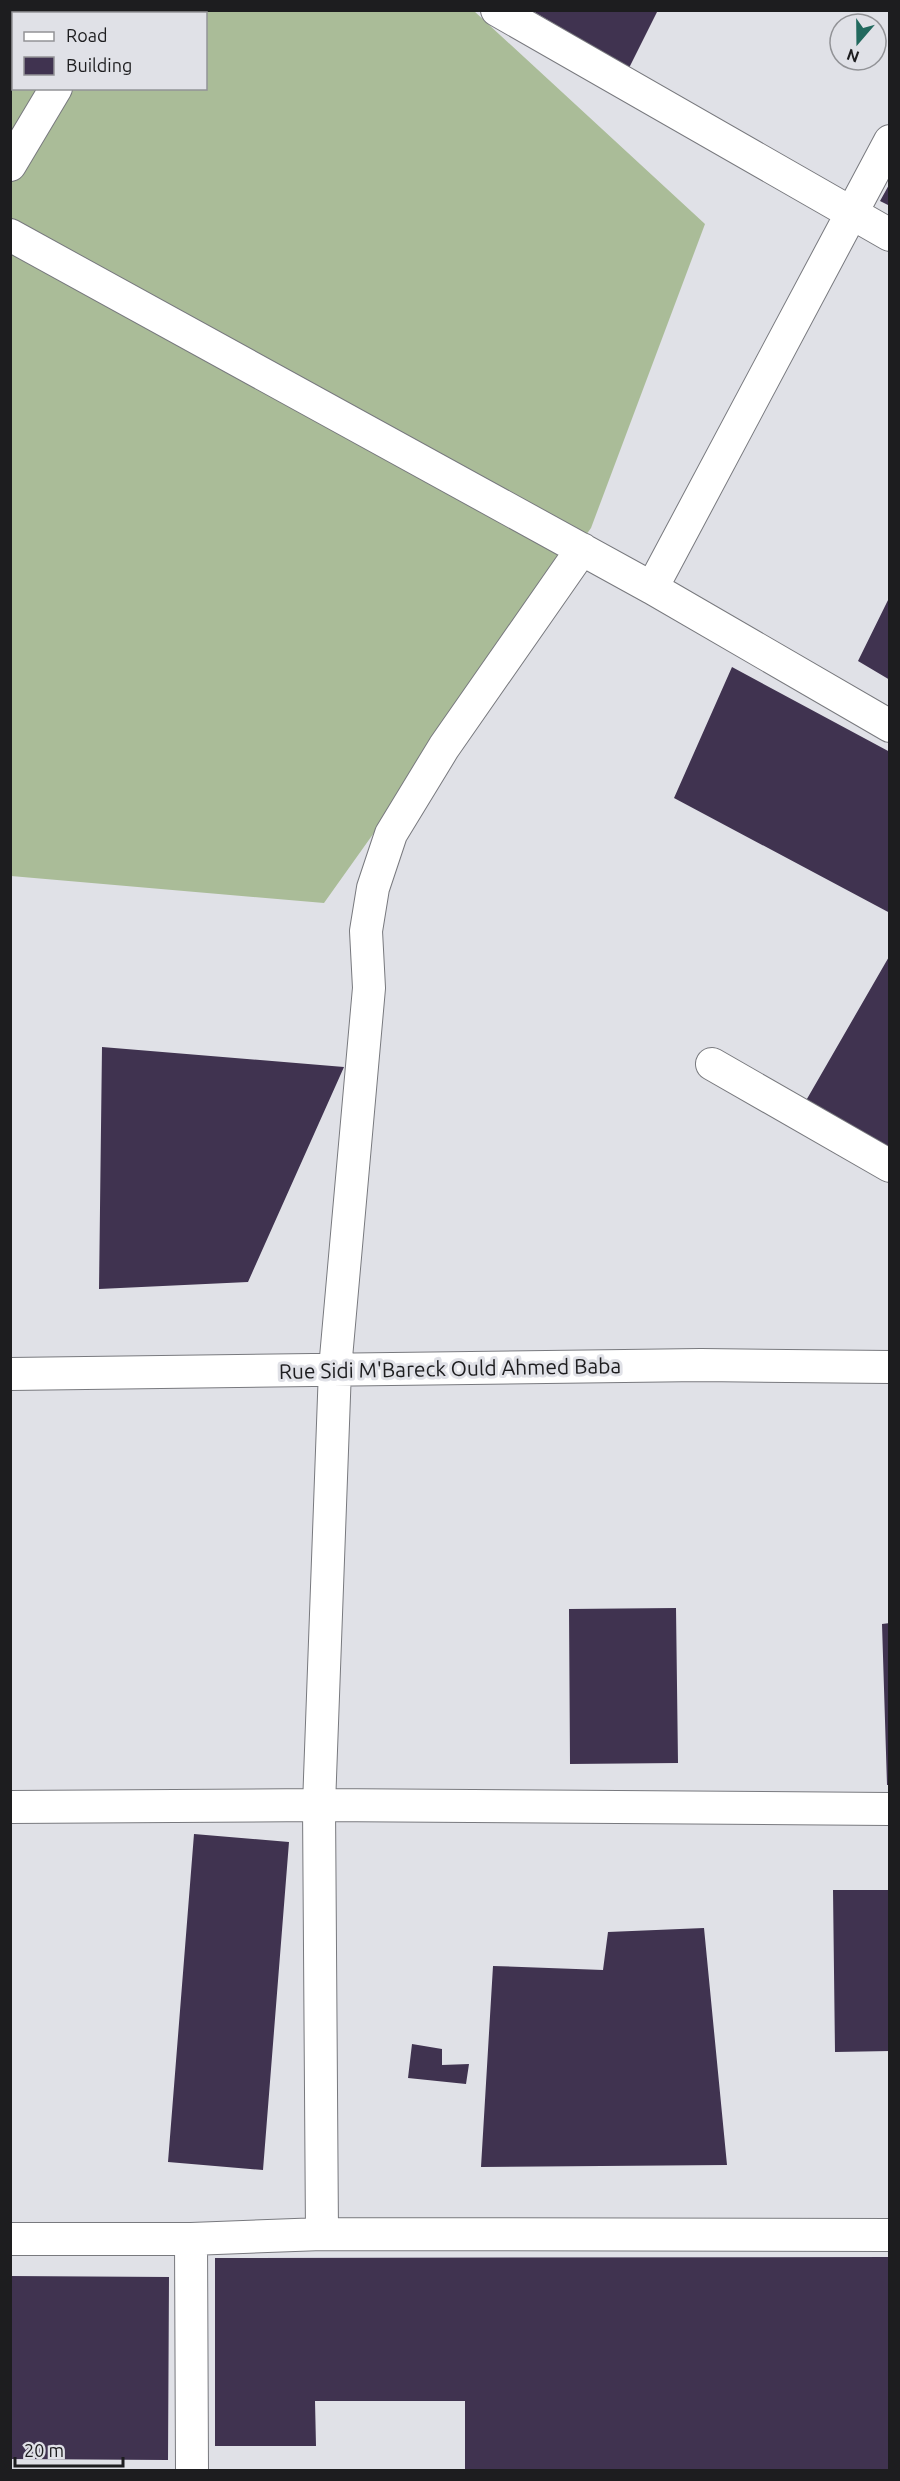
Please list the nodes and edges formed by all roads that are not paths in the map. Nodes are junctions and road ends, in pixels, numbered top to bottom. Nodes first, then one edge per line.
1 (497, 10) edge
2 (55, 90) edge
3 (890, 141) edge
4 (10, 165) edge
5 (851, 215) junction
6 (10, 235) edge
7 (890, 235) edge
8 (582, 549) junction
9 (652, 588) junction
10 (890, 726) edge
11 (712, 1064) dead end
12 (890, 1166) edge
13 (890, 1367) edge
14 (335, 1369) junction
15 (10, 1374) edge
16 (319, 1805) junction
17 (10, 1807) edge
18 (890, 1809) edge
19 (322, 2234) junction
20 (890, 2235) edge
21 (10, 2239) edge
22 (191, 2239) junction
23 (192, 2470) edge

1 - 5 street
2 - 4 street
3 - 5 street
5 - 7 street
5 - 9 street
6 - 8 street
8 - 9 street
8 - 14 street
9 - 10 street
11 - 12 street
13 - 14 street, Rue Sidi M'Bareck Ould Ahmed Baba
14 - 15 street, Rue Sidi M'Bareck Ould Ahmed Baba
14 - 16 street
16 - 17 street
16 - 18 street
16 - 19 street
19 - 20 street
19 - 22 street
21 - 22 street
22 - 23 street

